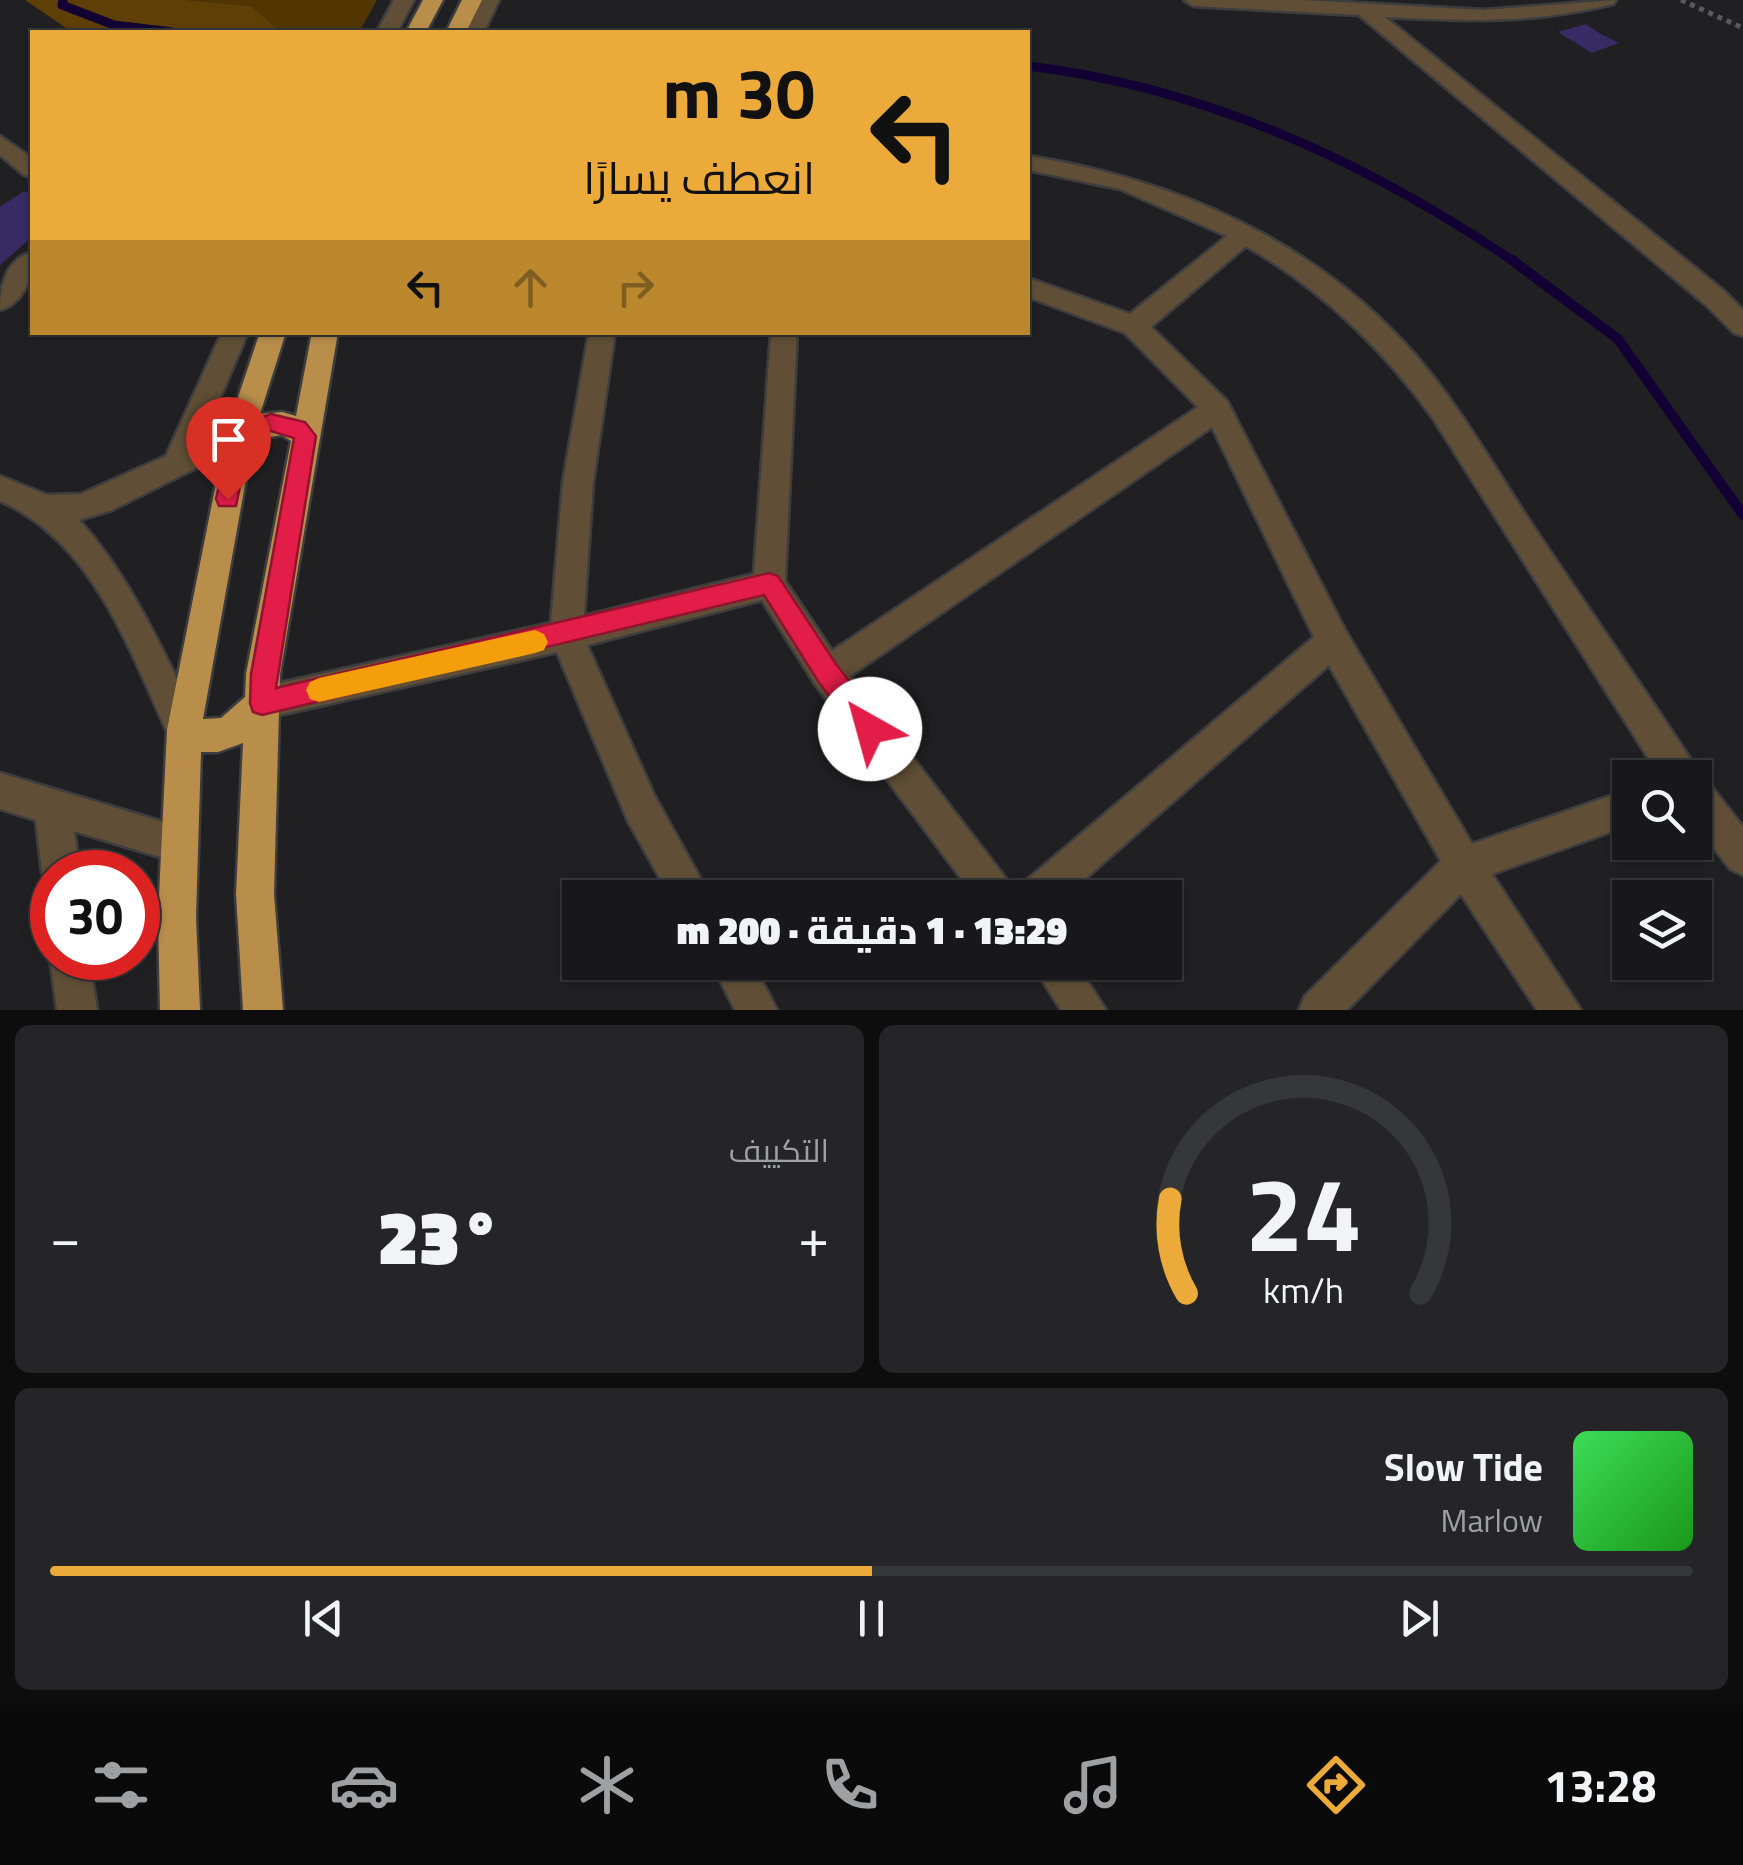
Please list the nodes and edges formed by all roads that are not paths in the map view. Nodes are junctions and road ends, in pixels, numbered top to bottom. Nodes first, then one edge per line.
1 (404, 0) edge
2 (433, 0) edge
3 (472, 0) edge
4 (489, 0) edge
5 (1194, 0) edge
6 (1606, 0) edge
7 (1367, 12) junction
8 (388, 30) edge
9 (417, 30) edge
10 (457, 30) edge
11 (475, 30) edge
12 (0, 142) edge
13 (1030, 163) edge
14 (30, 169) edge
15 (1246, 233) junction
16 (30, 263) edge
17 (1030, 288) edge
18 (2, 295) edge
19 (1134, 326) junction
20 (1743, 326) edge
21 (234, 335) edge
22 (272, 335) edge
23 (324, 335) edge
24 (335, 335) edge
25 (602, 335) edge
26 (784, 335) edge
27 (313, 384) junction
28 (1217, 408) junction
29 (240, 433) junction
30 (305, 436) junction
31 (179, 460) junction
32 (0, 488) edge
33 (44, 508) junction
34 (769, 584) junction
35 (566, 634) junction
36 (1333, 641) junction
37 (827, 673) junction
38 (263, 689) junction
39 (184, 730) junction
40 (1670, 760) edge
41 (0, 791) edge
42 (53, 807) junction
43 (1612, 812) edge
44 (1712, 817) edge
45 (180, 845) junction
46 (58, 850) edge
47 (1743, 856) edge
48 (1464, 865) junction
49 (682, 880) edge
50 (986, 880) edge
51 (1055, 880) edge
52 (73, 980) edge
53 (740, 980) edge
54 (1064, 980) edge
55 (76, 1010) edge
56 (180, 1010) edge
57 (263, 1010) edge
58 (757, 1010) edge
59 (1086, 1010) edge
60 (1319, 1010) edge
61 (1560, 1010) edge

1 - 8 street
2 - 9 highway
3 - 10 highway
4 - 11 street
5 - 7 street
6 - 7 street
7 - 20 street
12 - 14 street
13 - 15 street
15 - 19 street
15 - 40 street
16 - 18 street
17 - 19 street
19 - 28 street
21 - 31 street
22 - 29 highway
23 - 27 highway
24 - 27 street
25 - 35 street
26 - 34 street
27 - 30 highway
28 - 36 street
28 - 37 street
29 - 30 highway
29 - 31 street
29 - 39 highway
30 - 38 highway
31 - 33 street
32 - 33 street
33 - 39 street
34 - 35 street
34 - 37 street
35 - 38 street
35 - 49 street
36 - 48 street
36 - 51 street
37 - 50 street
38 - 39 highway
38 - 57 highway
39 - 45 highway
41 - 42 street
42 - 45 street
42 - 46 street
43 - 48 street
44 - 47 street
45 - 56 highway
48 - 60 street
48 - 61 street
52 - 55 street
53 - 58 street
54 - 59 street

